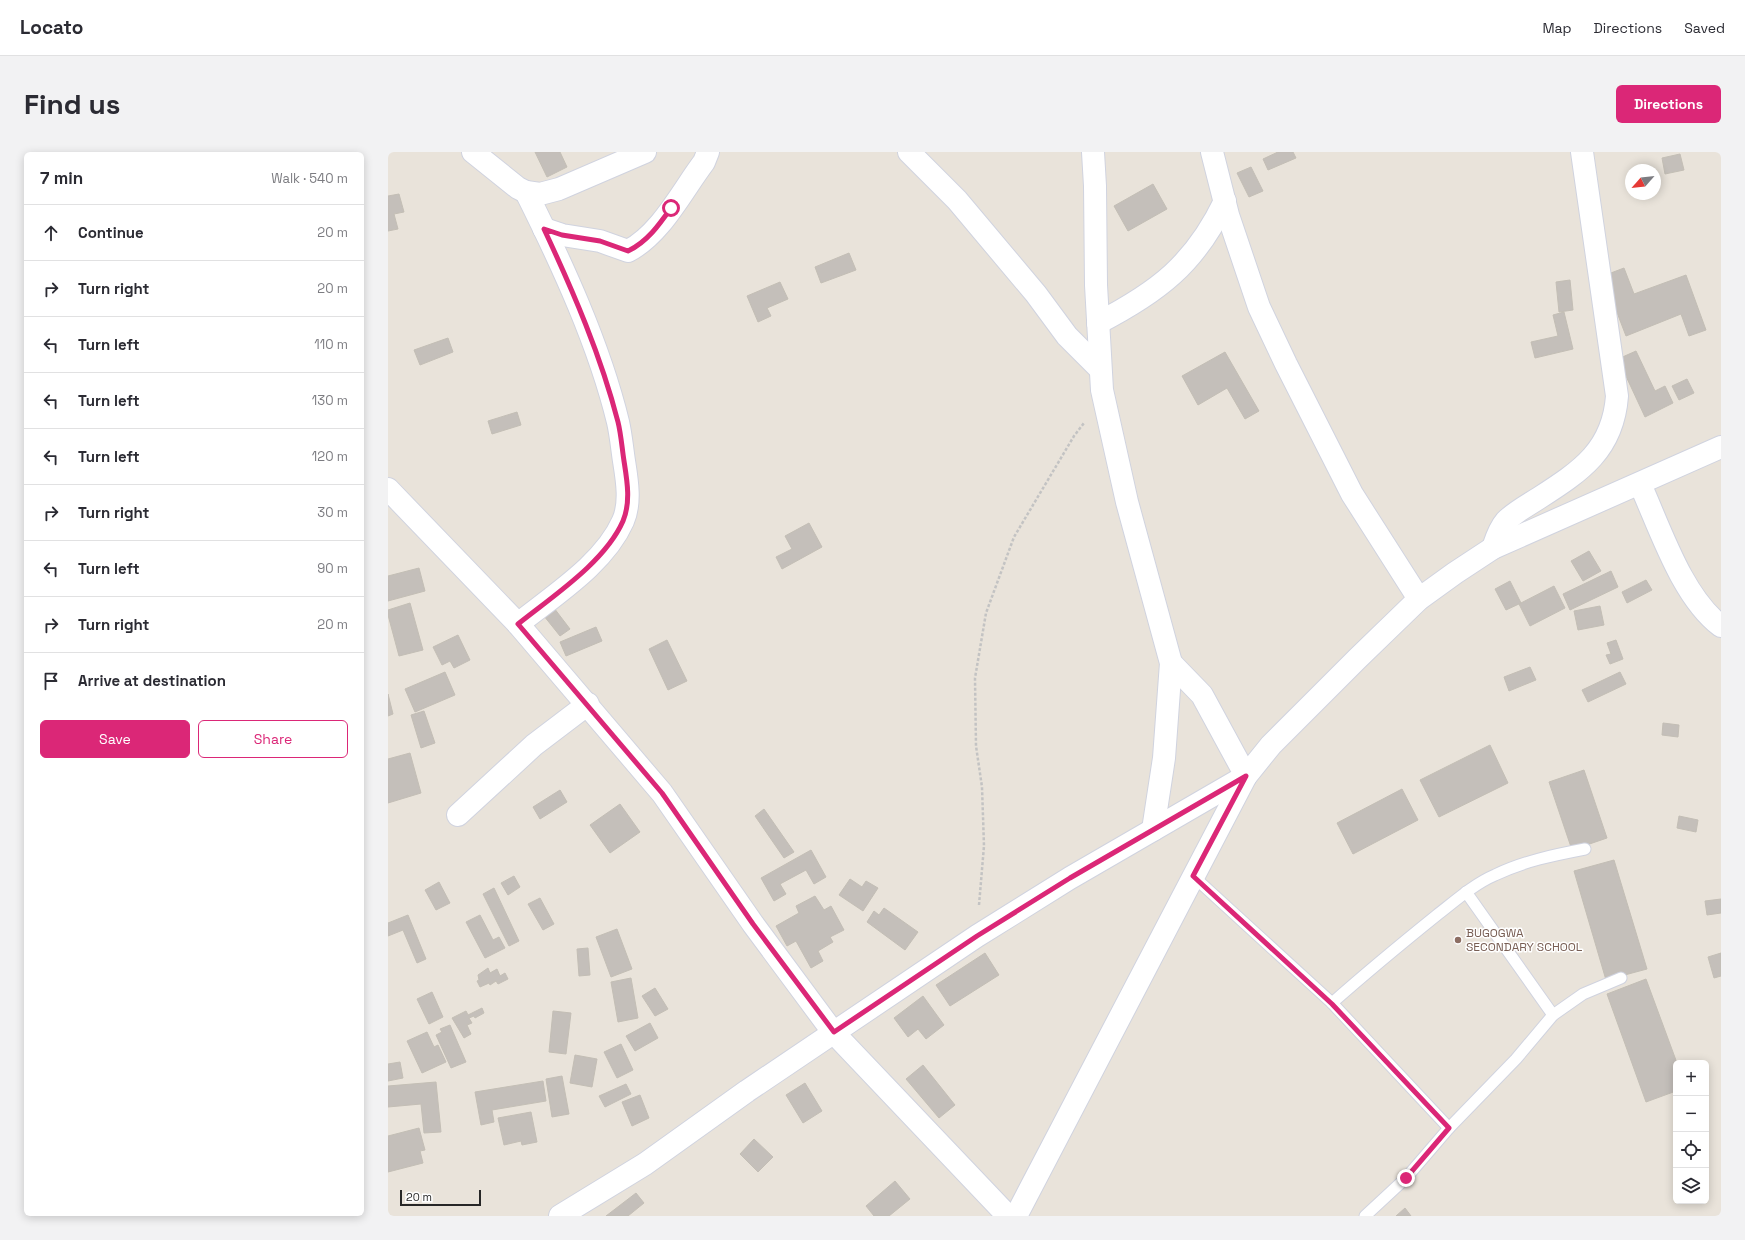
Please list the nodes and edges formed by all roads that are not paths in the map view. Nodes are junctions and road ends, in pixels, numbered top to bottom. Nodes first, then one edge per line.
1 (473, 152) edge
2 (645, 152) edge
3 (708, 152) edge
4 (908, 152) edge
5 (932, 152) edge
6 (1093, 152) edge
7 (1212, 152) edge
8 (1582, 152) edge
9 (943, 186) junction
10 (526, 192) junction
11 (1225, 201) junction
12 (544, 229) junction
13 (1098, 323) junction
14 (1100, 369) junction
15 (1721, 447) edge
16 (1640, 484) junction
17 (388, 489) edge
18 (1493, 548) junction
19 (1419, 599) junction
20 (518, 624) junction
21 (1721, 626) edge
22 (1171, 663) junction
23 (588, 704) junction
24 (1246, 776) junction
25 (458, 816) dead end
26 (1153, 830) junction
27 (1586, 849) dead end
28 (1193, 876) junction
29 (1466, 892) junction
30 (1621, 978) dead end
31 (1332, 1004) junction
32 (1553, 1015) junction
33 (834, 1032) junction
34 (1449, 1128) junction
35 (573, 1213) edge
36 (1008, 1216) edge
37 (1016, 1216) edge
38 (1365, 1216) edge

1 - 10 street
2 - 10 street
3 - 12 street
4 - 9 street
5 - 9 street
6 - 13 street
7 - 11 street
8 - 18 street
9 - 14 street
10 - 12 street
11 - 13 street
11 - 19 street
12 - 20 street
13 - 14 street
14 - 22 street
15 - 16 street
16 - 18 street
16 - 21 street
17 - 20 street
18 - 19 street
19 - 24 street
20 - 23 street
22 - 24 street
22 - 26 street
23 - 25 street
23 - 33 street
24 - 26 street
24 - 28 street
26 - 33 street
27 - 29 lane
28 - 31 lane
28 - 37 street
29 - 31 lane
29 - 32 lane
30 - 32 lane
31 - 34 lane
32 - 34 lane
33 - 35 street
33 - 36 street
34 - 38 lane

